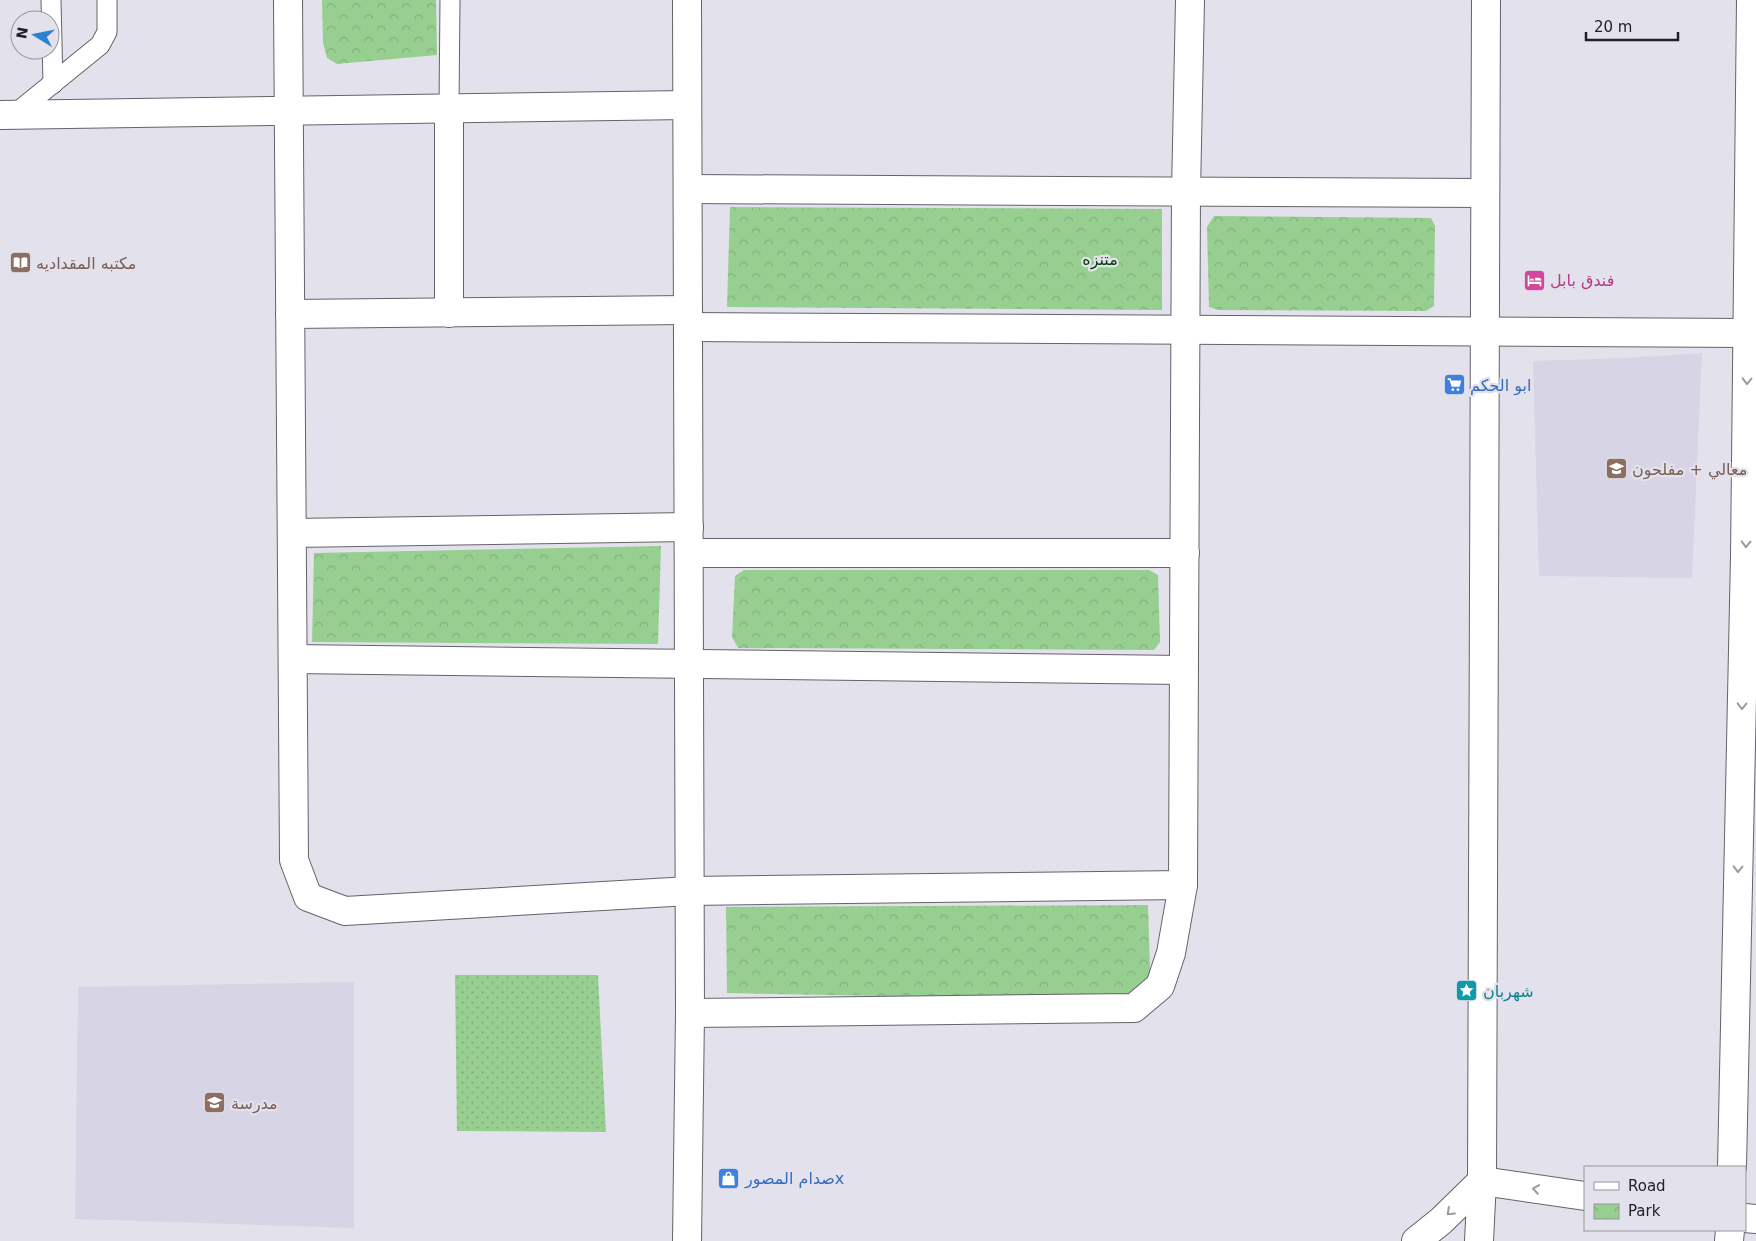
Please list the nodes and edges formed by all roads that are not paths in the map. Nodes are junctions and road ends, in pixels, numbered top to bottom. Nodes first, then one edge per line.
1 (51, 0) edge
2 (107, 0) edge
3 (288, 0) edge
4 (450, 0) edge
5 (687, 0) edge
6 (1190, 0) edge
7 (1486, 0) edge
8 (1751, 0) edge
9 (1756, 1) edge
10 (53, 84) junction
11 (688, 104) junction
12 (449, 108) junction
13 (288, 110) junction
14 (8, 114) edge
15 (688, 189) junction
16 (1186, 192) junction
17 (1485, 193) junction
18 (449, 313) junction
19 (290, 314) junction
20 (688, 318) junction
21 (1187, 329) junction
22 (1484, 330) junction
23 (1748, 333) junction
24 (292, 533) junction
25 (689, 540) junction
26 (1185, 553) junction
27 (293, 659) junction
28 (688, 666) junction
29 (1184, 670) junction
30 (1183, 885) junction
31 (688, 891) junction
32 (690, 1013) junction
33 (1732, 1166) edge
34 (1482, 1181) junction
35 (1584, 1196) edge
36 (687, 1241) edge
37 (1416, 1241) edge
38 (1479, 1241) edge

1 - 10 lane
2 - 10 lane
3 - 13 street
4 - 12 lane
5 - 11 street
6 - 16 street
7 - 17 street
8 - 9 street
8 - 23 street
10 - 14 lane
11 - 12 street
11 - 15 street
12 - 13 street
12 - 18 street
13 - 14 street
13 - 19 street
15 - 16 street
15 - 20 street
16 - 17 street
16 - 21 street
17 - 22 street
18 - 19 street
18 - 20 street
19 - 24 street
20 - 21 street
20 - 25 street
21 - 22 street
21 - 26 street
22 - 23 street
22 - 34 street
23 -> 33 street
24 - 25 street
24 - 27 street
25 - 26 street
25 - 28 street
26 - 29 street
27 - 28 street
27 - 31 street
28 - 29 street
28 - 31 street
29 - 30 street
30 - 31 street
30 - 32 street
31 - 32 street
32 - 36 street
35 -> 34 street
34 -> 37 street
34 - 38 street

